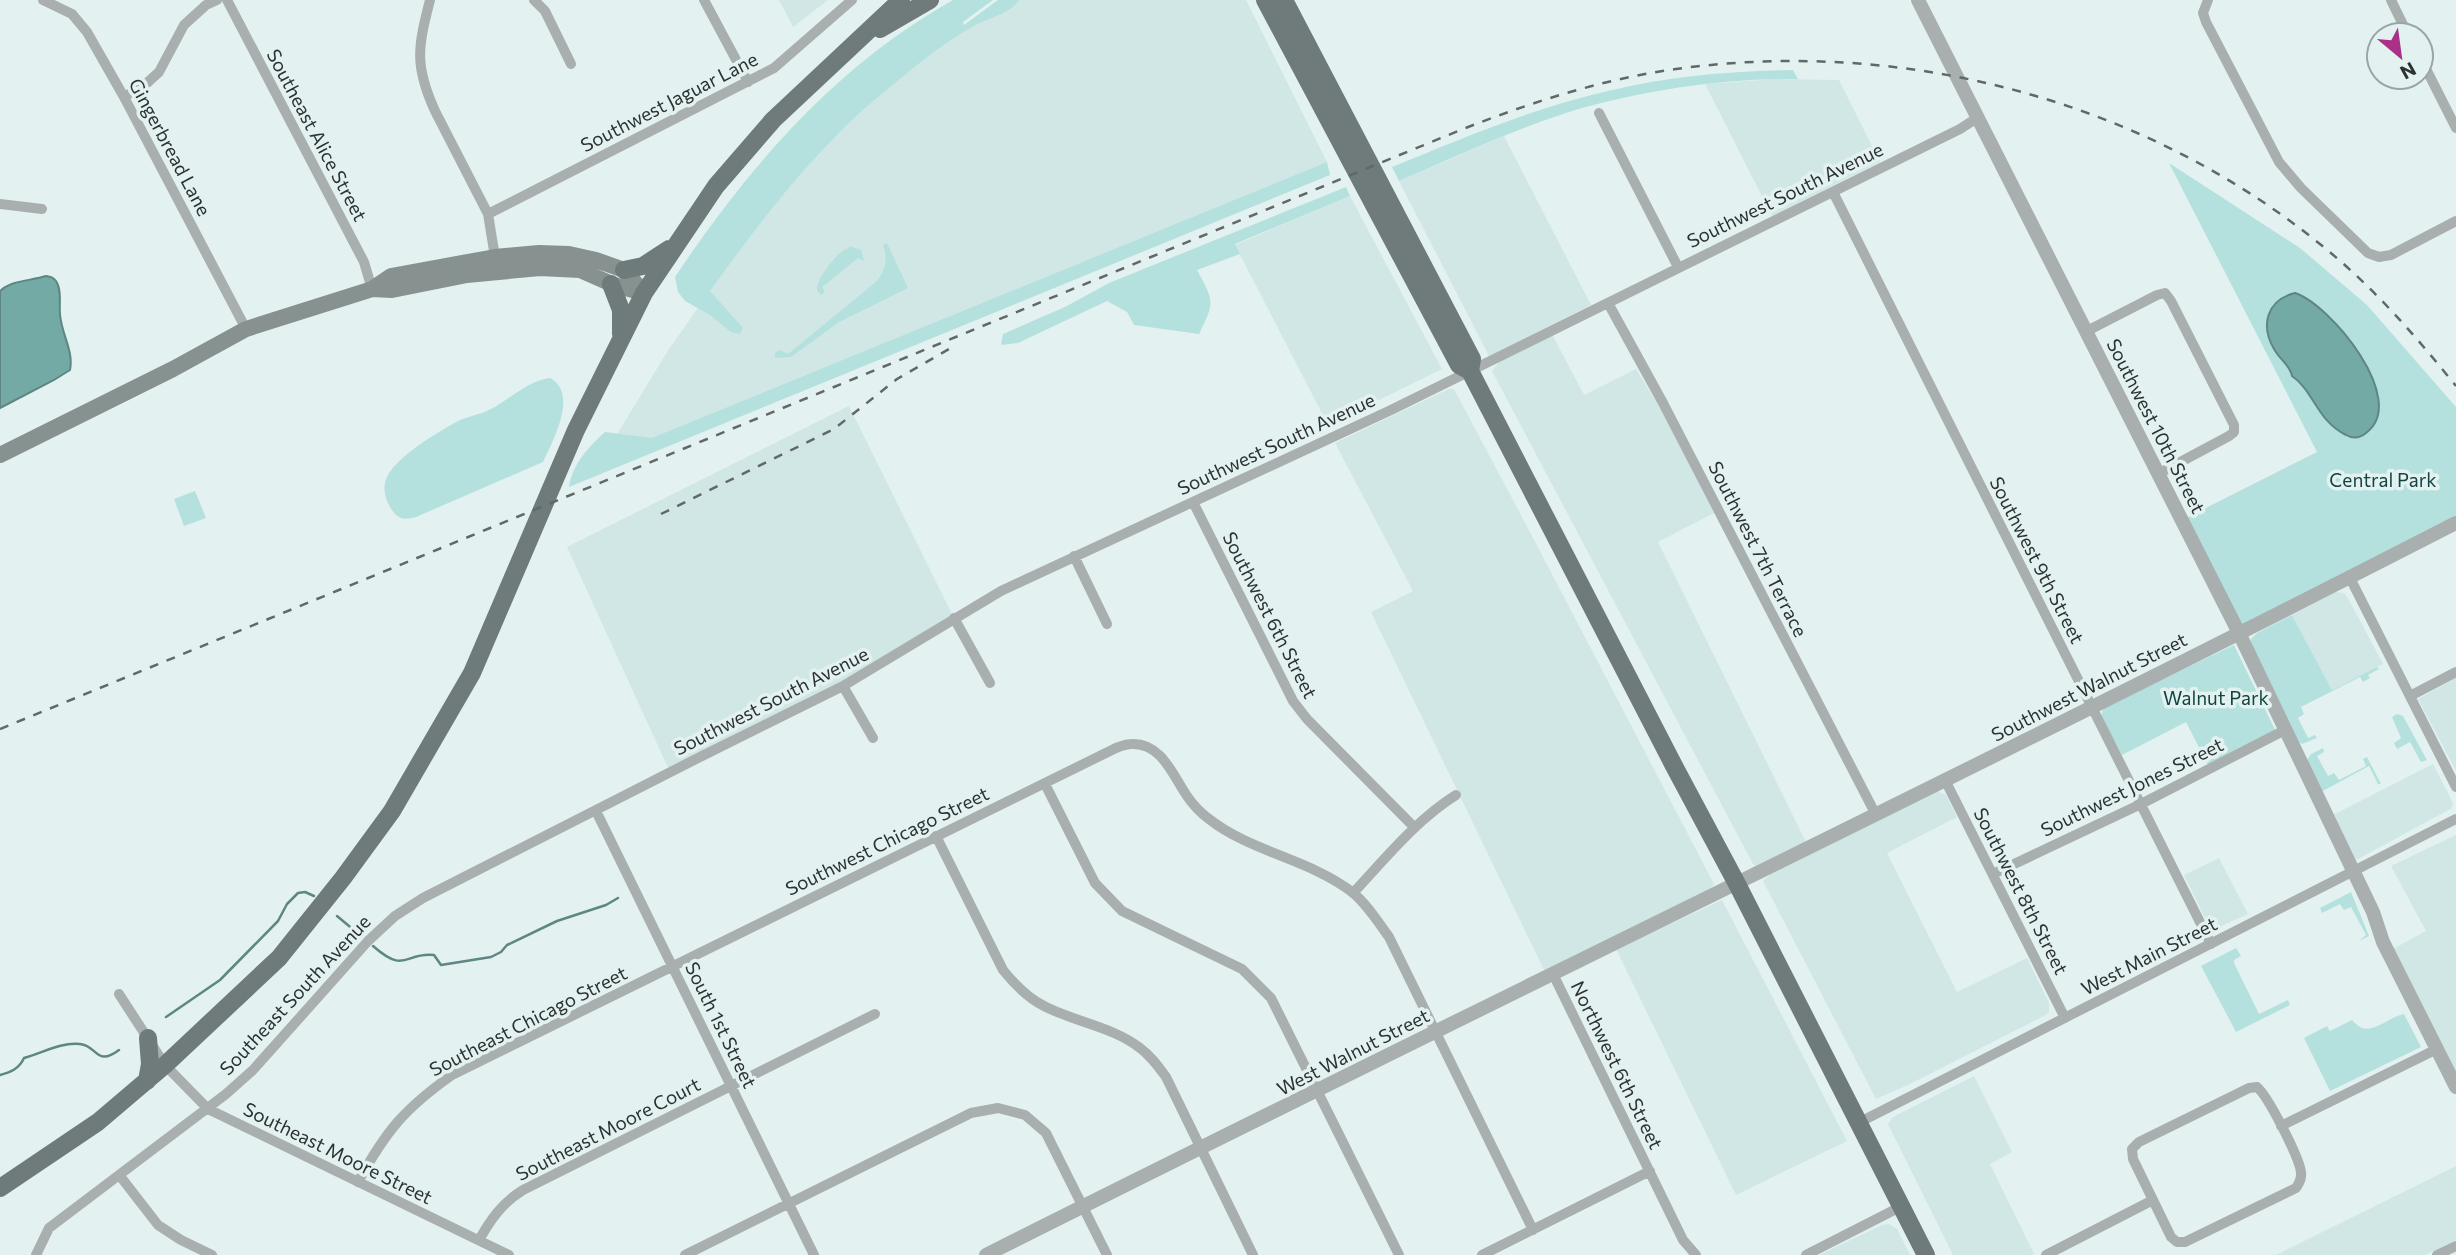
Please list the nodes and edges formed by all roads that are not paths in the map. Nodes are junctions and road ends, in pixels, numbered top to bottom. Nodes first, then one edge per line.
1 (43, 0) edge
2 (217, 0) edge
3 (227, 0) edge
4 (430, 0) edge
5 (534, 0) edge
6 (704, 0) edge
7 (852, 0) edge
8 (901, 0) edge
9 (930, 0) edge
10 (1265, 0) edge
11 (1284, 0) edge
12 (1917, 0) edge
13 (2390, 0) edge
14 (2206, 2) edge
15 (2401, 21) edge
16 (847, 48) junction
17 (571, 64) dead end
18 (748, 82) junction
19 (2435, 87) edge
20 (124, 97) junction
21 (1599, 113) dead end
22 (1977, 118) junction
23 (2456, 128) edge
24 (1833, 192) junction
25 (0, 204) edge
26 (42, 209) dead end
27 (488, 214) junction
28 (2456, 221) edge
29 (680, 240) junction
30 (497, 265) junction
31 (1678, 267) junction
32 (624, 270) junction
33 (611, 284) junction
34 (372, 289) junction
35 (645, 293) junction
36 (1608, 303) junction
37 (246, 329) junction
38 (2087, 331) junction
39 (621, 340) junction
40 (1470, 371) junction
41 (0, 455) edge
42 (2158, 474) junction
43 (1193, 502) junction
44 (2456, 523) edge
45 (1074, 556) junction
46 (2350, 578) junction
47 (954, 618) junction
48 (1107, 624) dead end
49 (2239, 633) junction
50 (2456, 672) edge
51 (990, 683) dead end
52 (843, 686) junction
53 (2410, 696) junction
54 (2092, 708) junction
55 (2285, 730) junction
56 (873, 738) dead end
57 (1945, 780) junction
58 (1045, 783) junction
59 (2456, 787) edge
60 (1456, 795) dead end
61 (2141, 804) junction
62 (596, 811) junction
63 (1875, 813) junction
64 (2456, 819) edge
65 (1415, 827) junction
66 (936, 836) junction
67 (2353, 872) junction
68 (1993, 874) junction
69 (1737, 882) junction
70 (1353, 893) junction
71 (2211, 944) junction
72 (673, 967) junction
73 (1553, 974) junction
74 (119, 994) dead end
75 (875, 1014) dead end
76 (2065, 1018) junction
77 (1435, 1032) junction
78 (148, 1038) junction
79 (187, 1045) junction
80 (2437, 1049) junction
81 (165, 1065) junction
82 (147, 1081) junction
83 (731, 1086) junction
84 (2456, 1087) edge
85 (1317, 1091) junction
86 (208, 1109) junction
87 (1858, 1124) junction
88 (2281, 1126) junction
89 (1200, 1149) junction
90 (1650, 1171) junction
91 (120, 1176) junction
92 (358, 1182) junction
93 (0, 1188) edge
94 (2153, 1200) junction
95 (789, 1205) junction
96 (1083, 1206) junction
97 (1902, 1206) junction
98 (1533, 1230) junction
99 (479, 1240) junction
100 (2456, 1246) edge
101 (36, 1255) edge
102 (212, 1255) edge
103 (509, 1255) edge
104 (685, 1255) edge
105 (814, 1255) edge
106 (986, 1255) edge
107 (1107, 1255) edge
108 (1253, 1255) edge
109 (1399, 1255) edge
110 (1482, 1255) edge
111 (1696, 1255) edge
112 (1806, 1255) edge
113 (1926, 1255) edge
114 (2046, 1255) edge
115 (2437, 1255) edge

1 - 20 street, Gingerbread Lane
2 - 20 street
3 - 34 street, Southeast Alice Street
4 - 27 street
5 - 17 street
6 - 18 street
7 - 18 street, Southwest Jaguar Lane
8 - 16 main road
9 - 16 main road
10 - 40 main road
11 - 40 main road
12 - 22 street, Southwest 10th Street
13 - 15 street
14 - 28 street
16 - 29 main road
18 - 27 street, Southwest Jaguar Lane
19 - 23 street
20 - 37 street, Gingerbread Lane
21 - 31 street
22 - 24 street, Southwest South Avenue
22 - 38 street, Southwest 10th Street
24 - 31 street, Southwest South Avenue
24 - 54 street, Southwest 9th Street
25 - 26 street
27 - 30 street
29 - 32 main road
29 - 35 main road
30 - 32 main road
30 - 33 main road
30 - 34 main road
31 - 36 street, Southwest South Avenue
32 - 35 main road
33 - 35 main road
33 - 39 main road
34 - 37 main road
35 - 39 main road
36 - 40 street, Southwest South Avenue
36 - 63 street, Southwest 7th Terrace
37 - 41 main road
38 - 42 street, Southwest 10th Street
38 - 42 street
39 - 79 main road
40 - 43 street, Southwest South Avenue
40 - 69 main road
42 - 49 street, Southwest 10th Street
43 - 45 street, Southwest South Avenue
43 - 65 street, Southwest 6th Street
44 - 46 street, Southwest Walnut Street
45 - 47 street, Southwest South Avenue
45 - 48 street
46 - 49 street, Southwest Walnut Street
46 - 53 street
47 - 51 street
47 - 52 street, Southwest South Avenue
49 - 54 street, Southwest Walnut Street
49 - 55 street, Southwest 10th Street
50 - 53 street
52 - 56 street
52 - 62 street, Southwest South Avenue
53 - 59 street
54 - 57 street, Southwest Walnut Street
54 - 61 street, Southwest 9th Street
55 - 61 street, Southwest Jones Street
55 - 67 street, Southwest 10th Street
57 - 63 street, Southwest Walnut Street
57 - 68 street, Southwest 8th Street
58 - 66 street, Southwest Chicago Street
58 - 70 street, Southwest Chicago Street
58 - 85 street
60 - 65 street
61 - 68 street, Southwest Jones Street
61 - 71 street, Southwest 9th Street
62 - 72 street, South 1st Street
62 - 86 street, Southeast South Avenue
63 - 69 street, Southwest Walnut Street
64 - 67 street, West Main Street
65 - 70 street
66 - 72 street, Southwest Chicago Street
66 - 89 street
67 - 71 street, West Main Street
67 - 80 street, Southwest 10th Street
68 - 76 street, Southwest 8th Street
69 - 73 street, West Walnut Street
69 - 87 main road
70 - 77 street
71 - 76 street, West Main Street
72 - 83 street, South 1st Street
72 - 92 street, Southeast Chicago Street
73 - 77 street, West Walnut Street
73 - 90 street, Northwest 6th Street
74 - 78 street, Southeast Moore Street
75 - 83 street, Southeast Moore Court
76 - 87 street, West Main Street
77 - 85 street, West Walnut Street
77 - 98 street
78 - 79 main road
78 - 81 street, Southeast Moore Street
78 - 82 main road
79 - 81 main road
80 - 84 street, Southwest 10th Street
80 - 88 street
81 - 82 main road
81 - 86 street, Southeast Moore Street
82 - 93 main road
83 - 95 street, South 1st Street
83 - 99 street, Southeast Moore Court
85 - 89 street, West Walnut Street
85 - 109 street
86 - 91 street, Southeast South Avenue
86 - 92 street, Southeast Moore Street
87 - 97 main road
88 - 94 street
88 - 94 street
89 - 96 street, West Walnut Street
89 - 108 street
90 - 98 street
90 - 111 street, Northwest 6th Street
91 - 101 street, Southeast South Avenue
91 - 102 street
92 - 99 street, Southeast Moore Street
94 - 114 street
95 - 96 street
95 - 104 street
95 - 105 street, South 1st Street
96 - 106 street, West Walnut Street
96 - 107 street
97 - 112 street
97 - 113 main road
98 - 110 street
99 - 103 street, Southeast Moore Street
100 - 115 street

